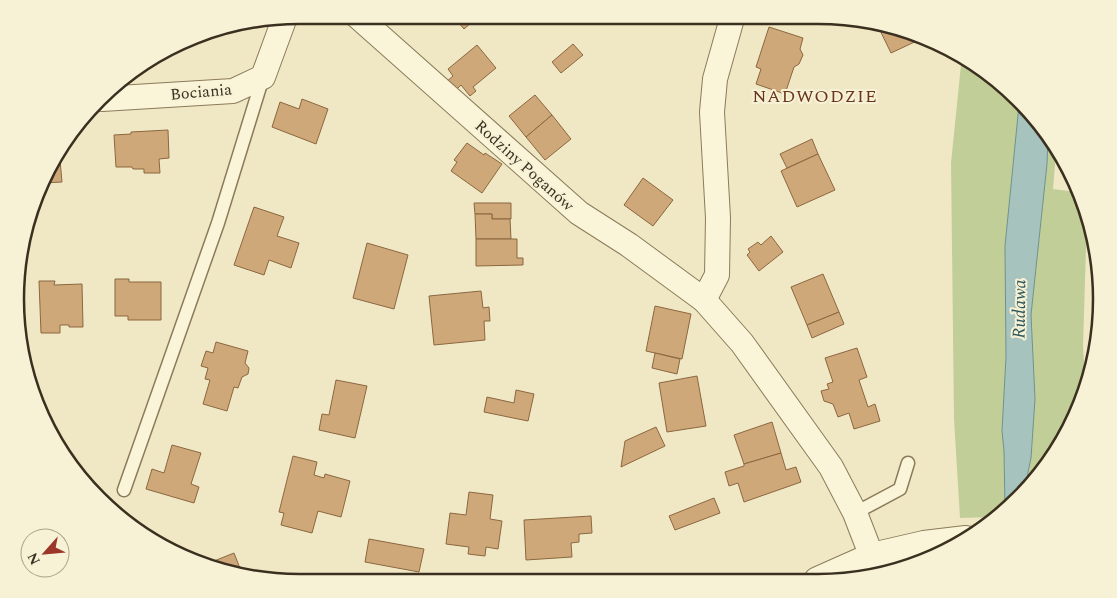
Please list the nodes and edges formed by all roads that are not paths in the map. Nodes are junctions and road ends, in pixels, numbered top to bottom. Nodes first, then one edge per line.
1 (282, 24) edge
2 (366, 24) edge
3 (731, 24) edge
4 (263, 77) junction
5 (110, 98) edge
6 (704, 300) junction
7 (908, 463) dead end
8 (124, 490) dead end
9 (855, 513) junction
10 (923, 553) edge
11 (872, 558) junction
12 (834, 574) edge

1 - 4 street
2 - 6 street, Rodziny Poganów
3 - 6 street
4 - 5 street, Bociania
4 - 8 lane
6 - 9 street, Rodziny Poganów
7 - 9 lane
9 - 11 street, Rodziny Poganów
10 - 11 street
11 - 12 street

